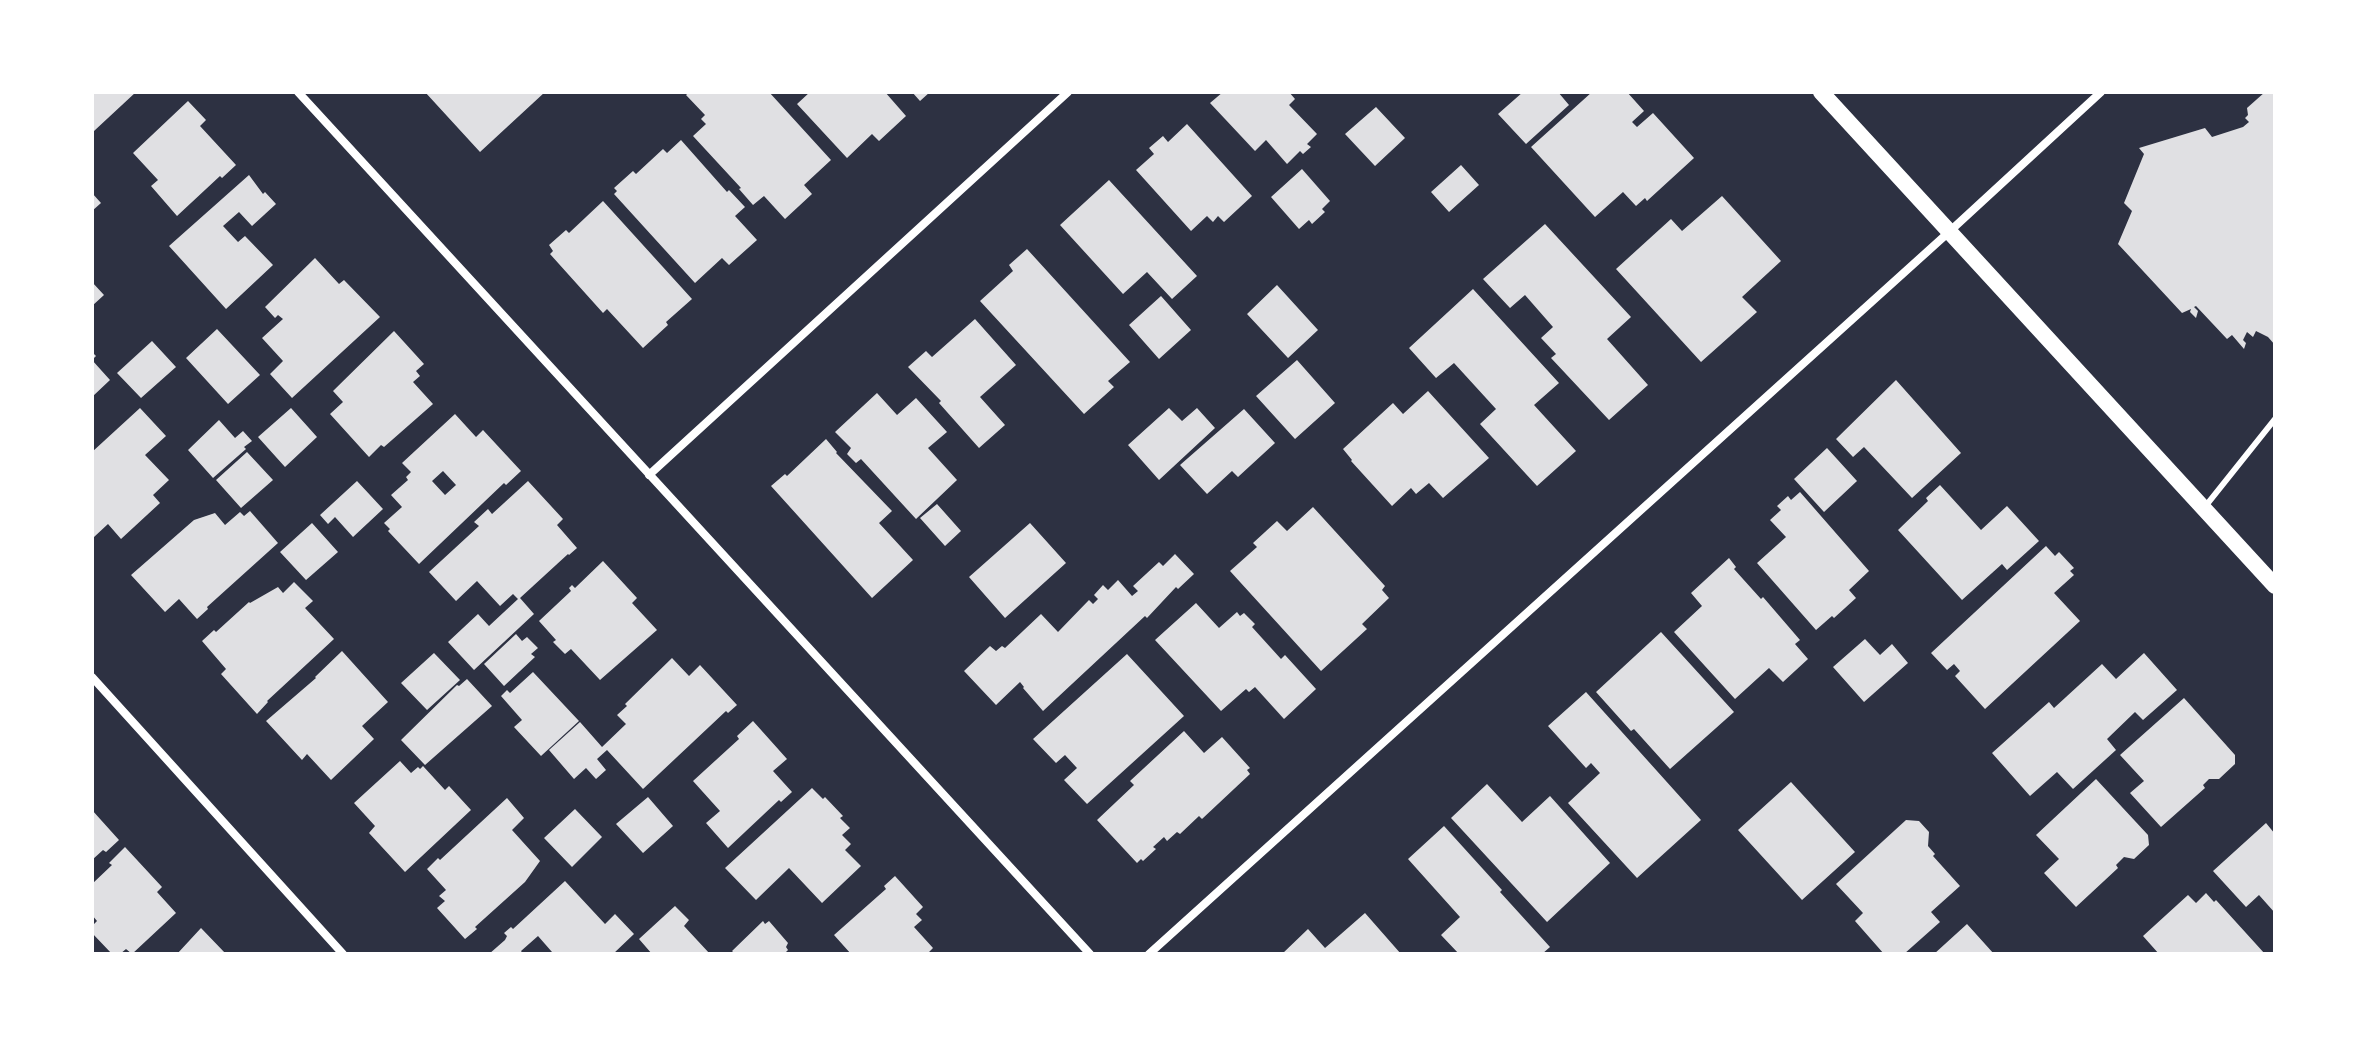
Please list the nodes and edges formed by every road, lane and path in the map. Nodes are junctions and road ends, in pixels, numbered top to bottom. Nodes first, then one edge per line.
1 (298, 92) edge
2 (1068, 92) edge
3 (1821, 92) edge
4 (2101, 92) edge
5 (1949, 232) junction
6 (2275, 419) edge
7 (649, 475) junction
8 (2204, 508) junction
9 (2275, 586) edge
10 (92, 677) edge
11 (343, 954) edge
12 (1090, 954) edge
13 (1149, 954) edge

1 - 7 street
2 - 7 street
3 - 5 main road
4 - 5 street
5 - 8 main road
5 - 13 street
6 - 8 lane
7 - 12 street
8 - 9 main road
10 - 11 street

